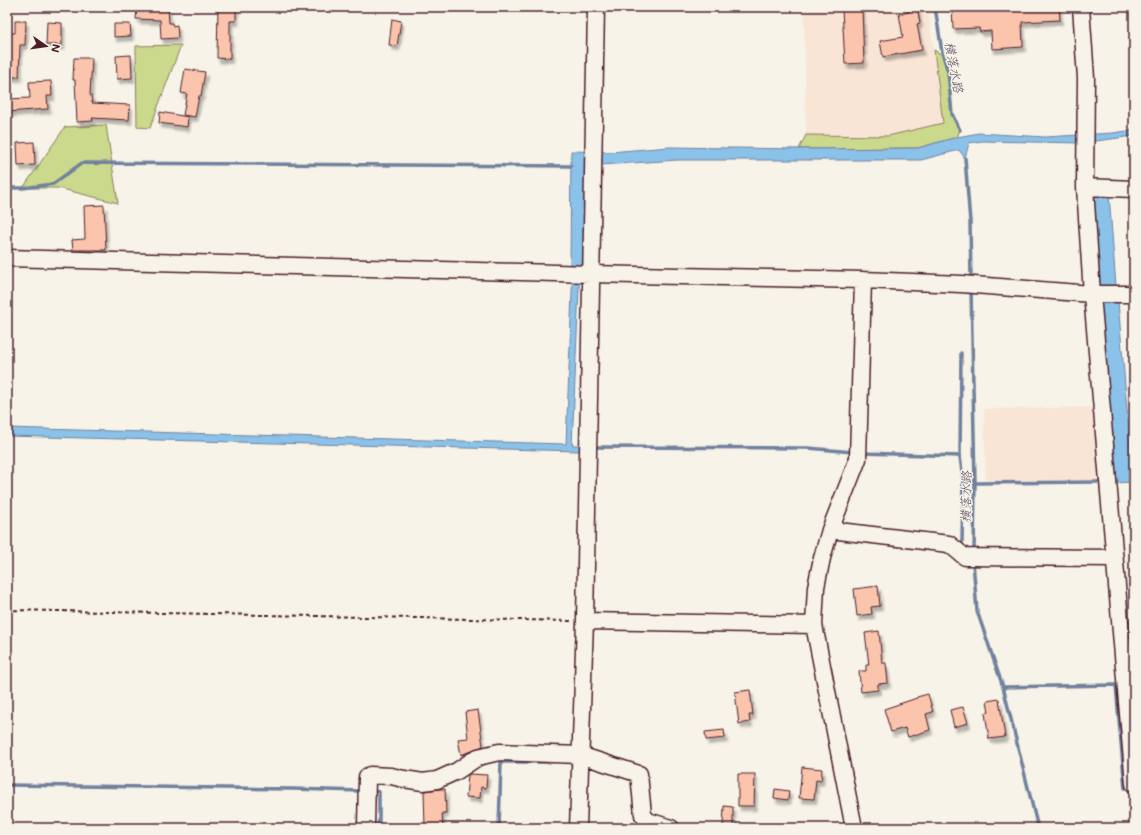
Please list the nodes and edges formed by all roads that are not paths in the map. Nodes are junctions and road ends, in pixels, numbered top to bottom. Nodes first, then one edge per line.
1 (596, 7) edge
2 (1081, 7) edge
3 (1085, 187) junction
4 (1134, 189) edge
5 (7, 258) edge
6 (591, 274) junction
7 (863, 280) junction
8 (1092, 294) junction
9 (1134, 294) edge
10 (830, 530) junction
11 (1115, 558) junction
12 (585, 621) junction
13 (814, 625) junction
14 (1128, 637) edge
15 (580, 755) junction
16 (1134, 784) edge
17 (366, 828) edge
18 (578, 828) edge
19 (670, 828) edge
20 (854, 828) edge

1 - 6 street
2 - 3 street
3 - 4 street
3 - 8 street
5 - 6 street
6 - 7 street
6 - 12 street
7 - 8 street
7 - 10 street
8 - 9 street
8 - 11 street
10 - 11 street
10 - 13 street
11 - 14 street
12 - 13 street
12 - 15 street
13 - 20 street
14 - 16 street
15 - 17 street
15 - 18 street
15 - 19 street

